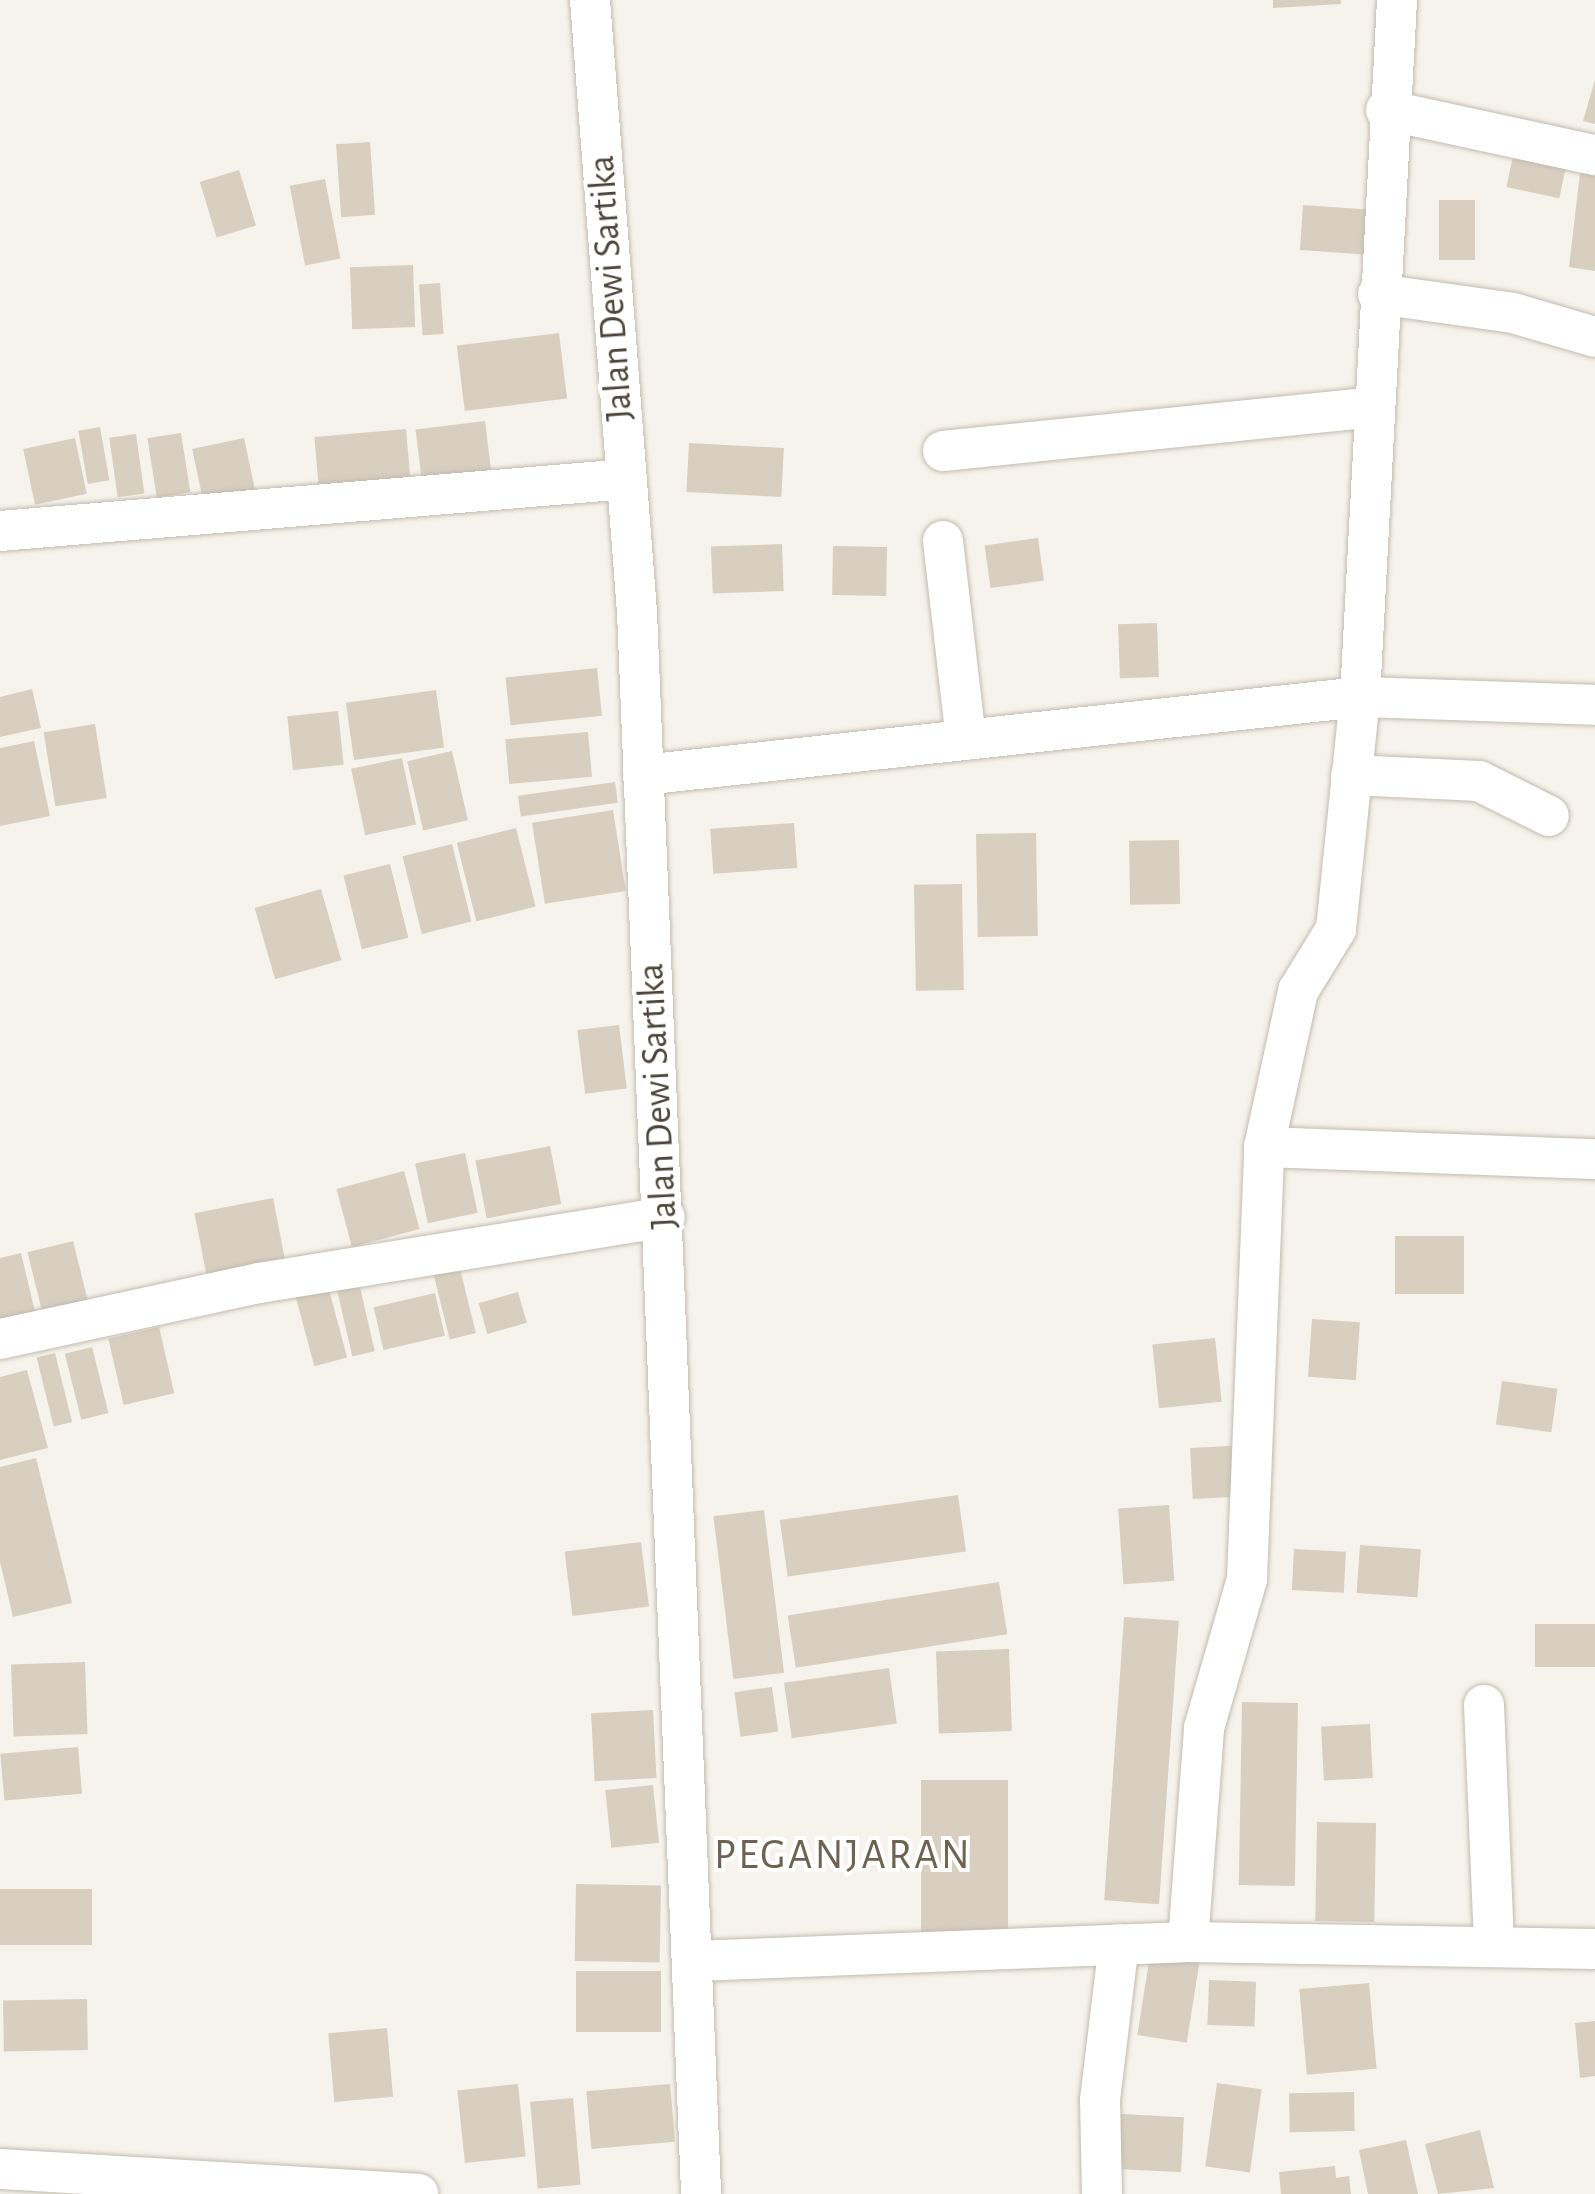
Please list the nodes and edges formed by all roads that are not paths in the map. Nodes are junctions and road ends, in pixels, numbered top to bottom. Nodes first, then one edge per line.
1 (590, 0) edge
2 (1397, 0) edge
3 (1386, 110) junction
4 (1595, 155) edge
5 (1378, 294) junction
6 (1595, 337) edge
7 (1374, 406) junction
8 (943, 451) dead end
9 (627, 480) junction
10 (0, 531) edge
11 (943, 541) dead end
12 (1360, 697) junction
13 (1595, 705) edge
14 (966, 740) junction
15 (644, 775) junction
16 (1350, 776) junction
17 (1549, 816) dead end
18 (1264, 1147) junction
19 (1595, 1158) edge
20 (666, 1217) junction
21 (0, 1338) edge
22 (1484, 1705) dead end
23 (1188, 1942) junction
24 (1119, 1944) junction
25 (1494, 1946) junction
26 (1595, 1948) edge
27 (695, 1961) junction
28 (0, 2169) edge
29 (418, 2194) edge
30 (701, 2194) edge
31 (1102, 2194) edge

1 - 9 street, Jalan Dewi Sartika
2 - 3 street
3 - 4 street
3 - 5 street
5 - 6 street
5 - 7 street
7 - 8 street
7 - 12 street
9 - 10 street
9 - 15 street, Jalan Dewi Sartika
11 - 14 street
12 - 13 street
12 - 14 street
12 - 16 street
14 - 15 street
15 - 20 street, Jalan Dewi Sartika
16 - 17 street
16 - 18 street
18 - 19 street
18 - 23 street
20 - 21 street
20 - 27 street, Jalan Dewi Sartika
22 - 25 street
23 - 24 street
23 - 25 street
24 - 27 street
24 - 31 street
25 - 26 street
27 - 30 street, Jalan Dewi Sartika
28 - 29 street

